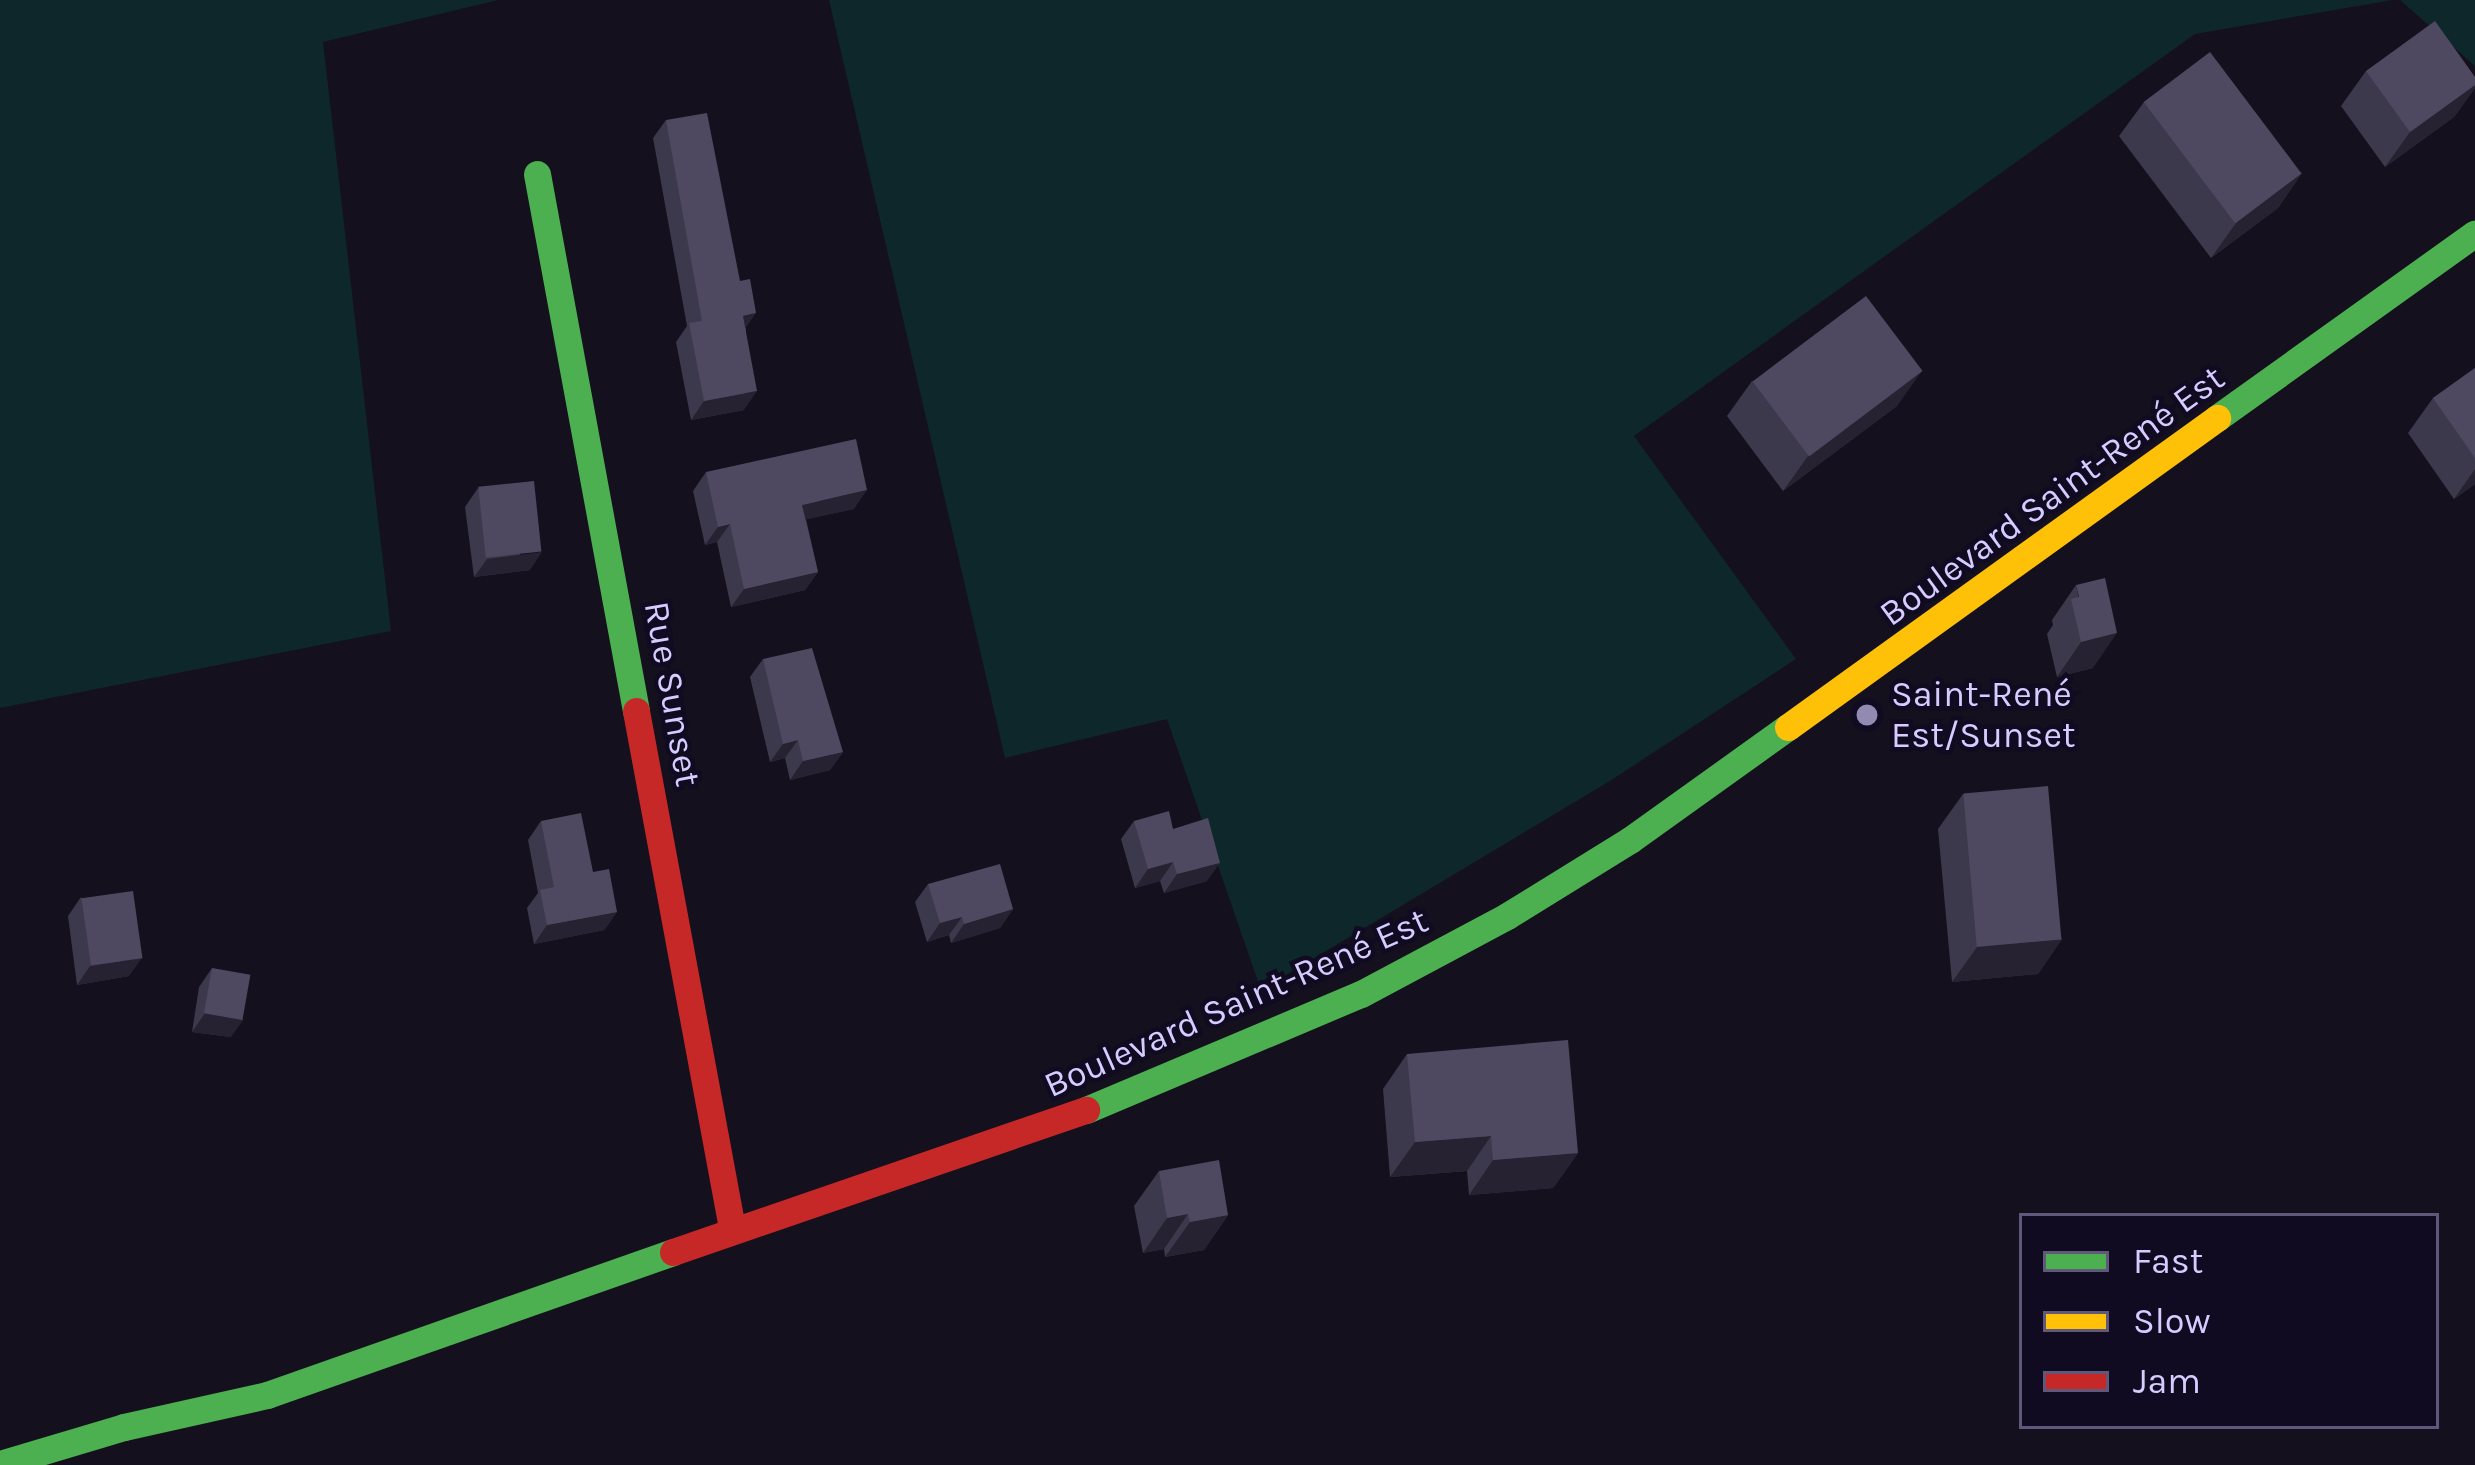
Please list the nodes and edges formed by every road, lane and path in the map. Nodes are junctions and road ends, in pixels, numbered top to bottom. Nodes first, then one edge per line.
1 (537, 175) dead end
2 (2475, 233) edge
3 (732, 1228) junction
4 (0, 1464) edge

1 - 3 street, Rue Sunset
2 - 3 street, Boulevard Saint-René Est
3 - 4 street, Boulevard Saint-René Est

